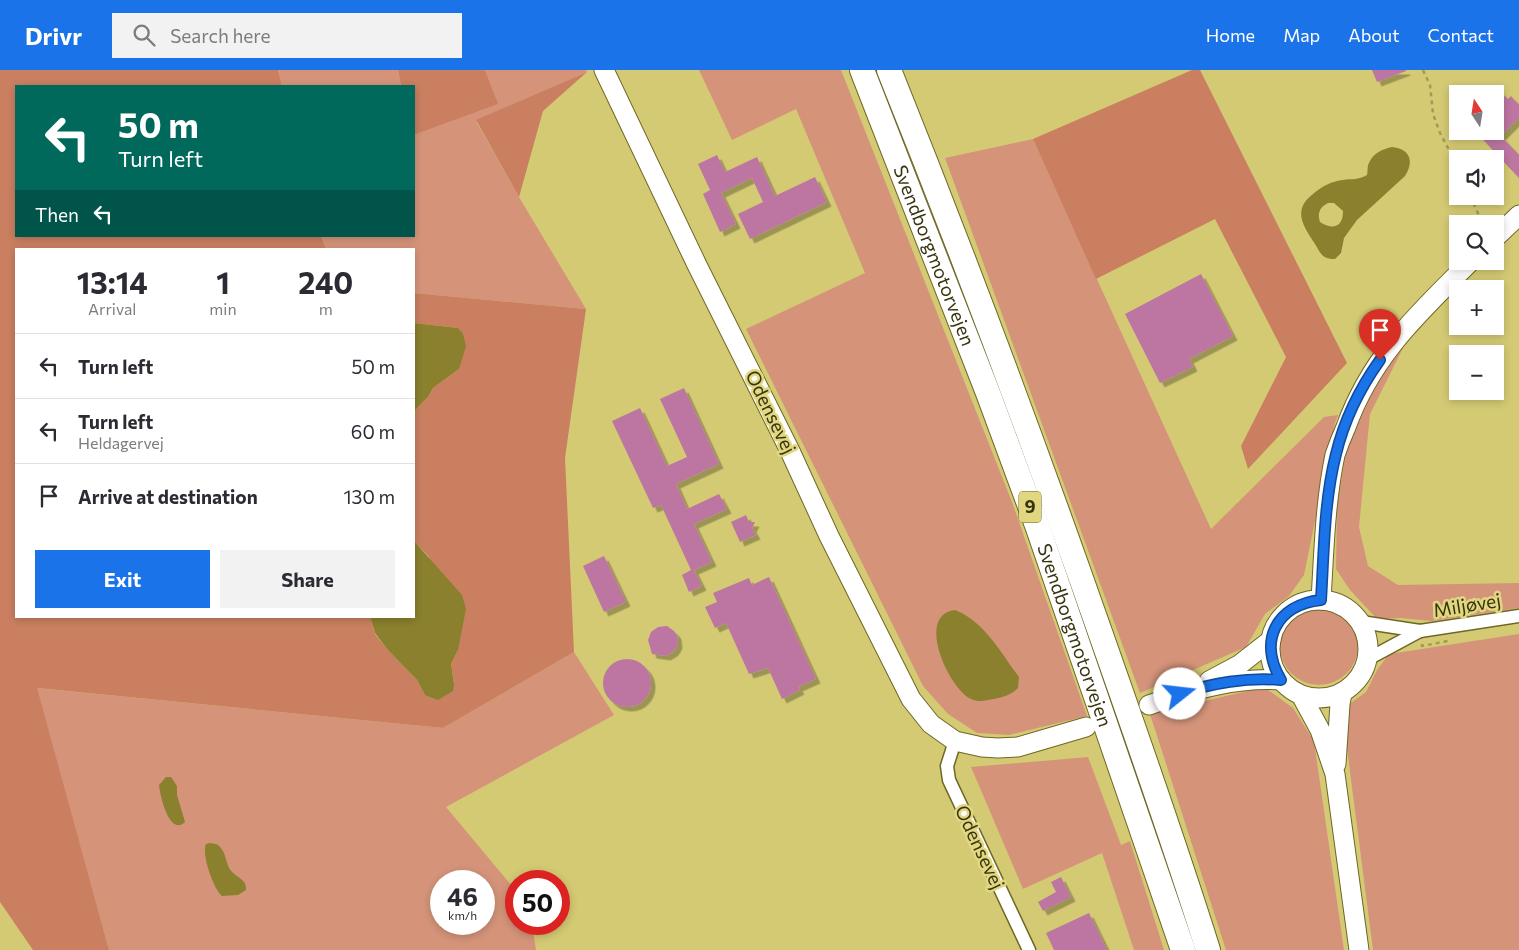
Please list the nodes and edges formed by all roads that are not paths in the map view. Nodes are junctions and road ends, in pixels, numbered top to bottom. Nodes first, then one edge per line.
1 (604, 70) edge
2 (862, 70) edge
3 (889, 70) edge
4 (1519, 215) edge
5 (1504, 229) edge
6 (1462, 270) edge
7 (1321, 600) junction
8 (1519, 616) edge
9 (1361, 622) junction
10 (1420, 631) junction
11 (1271, 640) junction
12 (1368, 659) junction
13 (1281, 680) junction
14 (1195, 689) junction
15 (1342, 693) junction
16 (1301, 695) junction
17 (1149, 705) dead end
18 (1086, 727) dead end
19 (955, 741) junction
20 (1336, 774) junction
21 (1029, 950) edge
22 (1183, 950) edge
23 (1208, 950) edge
24 (1359, 950) edge

1 - 19 main road, Odensevej
2 - 22 highway, Svendborgmotorvejen / 9
3 - 23 highway, Svendborgmotorvejen / 9
4 - 5 main road
6 - 7 main road
7 - 9 main road
7 - 11 main road
8 - 10 street, Miljøvej
9 - 10 street, Miljøvej
9 - 12 main road
10 - 12 street, Miljøvej
11 - 13 main road
11 - 14 main road
12 - 15 main road
13 - 14 main road
13 - 16 main road
14 - 17 main road
15 - 16 main road
15 - 20 main road
16 - 20 main road
18 - 19 main road, Odensevej
19 - 21 street, Odensevej
20 - 24 main road

